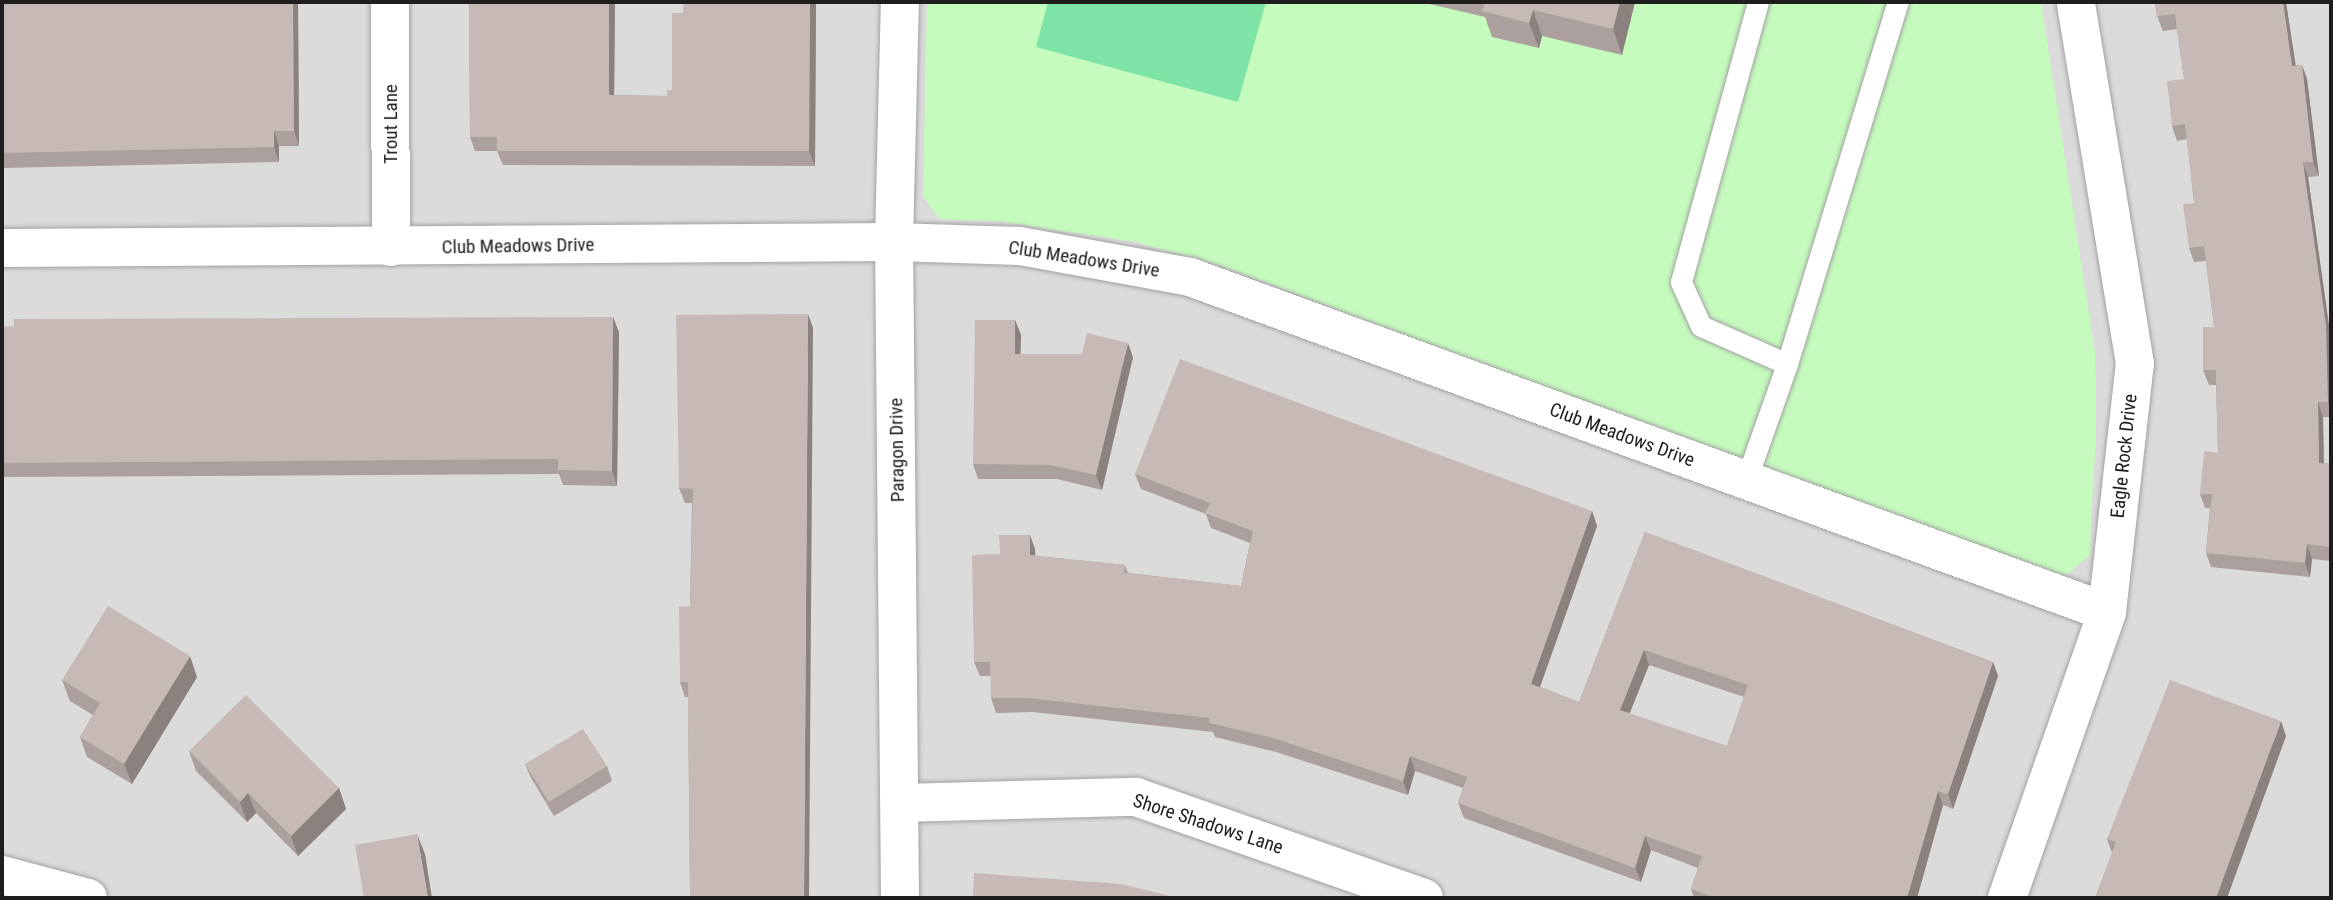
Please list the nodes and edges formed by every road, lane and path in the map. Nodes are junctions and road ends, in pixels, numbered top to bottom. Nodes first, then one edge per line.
1 (390, 2) edge
2 (900, 2) edge
3 (1758, 2) edge
4 (1898, 2) edge
5 (2076, 2) edge
6 (894, 242) junction
7 (391, 247) junction
8 (2, 248) edge
9 (1787, 364) junction
10 (1746, 480) junction
11 (2107, 612) junction
12 (901, 803) junction
13 (2, 876) edge
14 (88, 898) edge
15 (900, 898) edge
16 (1424, 898) edge
17 (2007, 898) edge

1 - 7 street, Trout Lane
2 - 6 street, Paragon Drive
3 - 9 lane
4 - 9 lane
5 - 11 street, Eagle Rock Drive
6 - 7 street, Club Meadows Drive
6 - 10 street, Club Meadows Drive
6 - 12 street, Paragon Drive
7 - 8 street, Club Meadows Drive
9 - 10 lane
10 - 11 street, Club Meadows Drive
11 - 17 street, Eagle Rock Drive
12 - 15 street, Paragon Drive
12 - 16 street, Shore Shadows Lane
13 - 14 street

